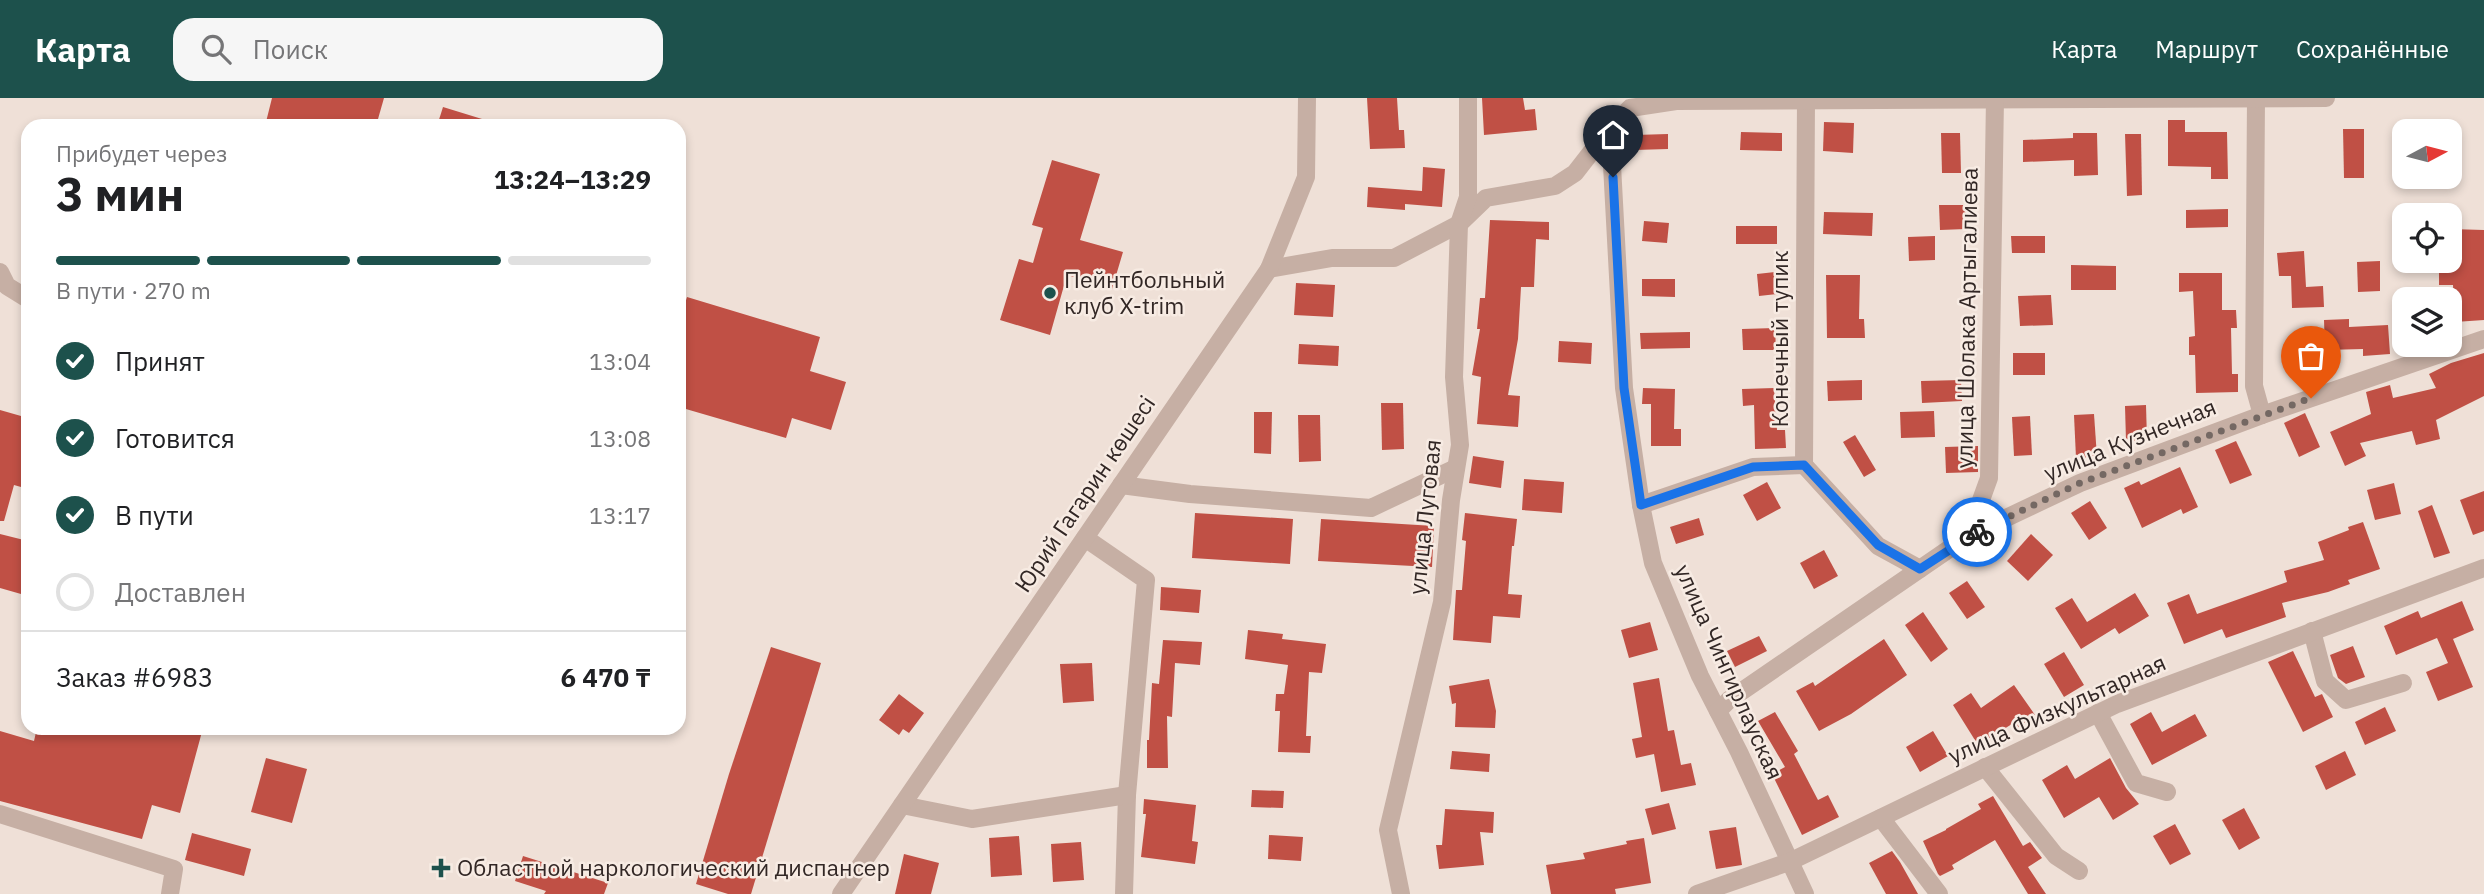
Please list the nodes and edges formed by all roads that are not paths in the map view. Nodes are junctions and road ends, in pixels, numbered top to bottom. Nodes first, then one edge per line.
1 (1307, 98) edge
2 (1468, 98) edge
3 (2256, 98) edge
4 (2326, 98) edge
5 (1995, 99) edge
6 (1806, 100) edge
7 (1630, 103) edge
8 (1610, 128) junction
9 (1459, 224) junction
10 (1269, 269) junction
11 (0, 272) edge
12 (21, 295) edge
13 (2484, 339) edge
14 (2262, 415) junction
15 (1804, 465) junction
16 (1456, 468) junction
17 (1121, 485) junction
18 (1641, 505) junction
19 (1968, 536) junction
20 (1085, 538) junction
21 (2484, 568) edge
22 (1920, 569) junction
23 (2312, 631) junction
24 (2403, 683) dead end
25 (1718, 711) junction
26 (2098, 713) junction
27 (1985, 768) junction
28 (2167, 792) dead end
29 (1127, 795) junction
30 (902, 805) junction
31 (0, 814) edge
32 (1881, 818) junction
33 (1789, 862) junction
34 (2079, 871) dead end
35 (170, 894) edge
36 (841, 894) edge
37 (1124, 894) edge
38 (1401, 894) edge
39 (1697, 894) edge
40 (1805, 894) edge
41 (1939, 894) edge

1 - 10 street, Юрий Гагарин көшесі
2 - 9 street, улица Луговая
3 - 4 street
3 - 5 street
3 - 14 street
5 - 6 street
5 - 19 street, улица Шолака Артыгалиева
6 - 7 street
6 - 15 street, Конечный тупик
7 - 8 street
8 - 9 street
8 - 18 street, улица Чингирлауская
9 - 10 street
9 - 16 street, улица Луговая
10 - 17 street, Юрий Гагарин көшесі
11 - 12 street
13 - 14 street, улица Кузнечная
14 - 19 street, улица Кузнечная
15 - 18 street
15 - 22 street
16 - 17 street
16 - 38 street, улица Луговая
17 - 20 street, Юрий Гагарин көшесі
18 - 25 street, улица Чингирлауская
19 - 22 street, улица Кузнечная
20 - 29 street
20 - 30 street, Юрий Гагарин көшесі
21 - 23 street, улица Физкультарная
22 - 25 street, улица Кузнечная
23 - 24 street
23 - 26 street, улица Физкультарная
25 - 33 street, улица Чингирлауская
26 - 27 street, улица Физкультарная
26 - 28 street
27 - 32 street, улица Физкультарная
27 - 34 street
29 - 30 street
29 - 37 street
30 - 36 street, Юрий Гагарин көшесі
31 - 35 street
32 - 33 street, улица Физкультарная
32 - 41 street
33 - 39 street, улица Физкультарная
33 - 40 street, улица Чингирлауская

